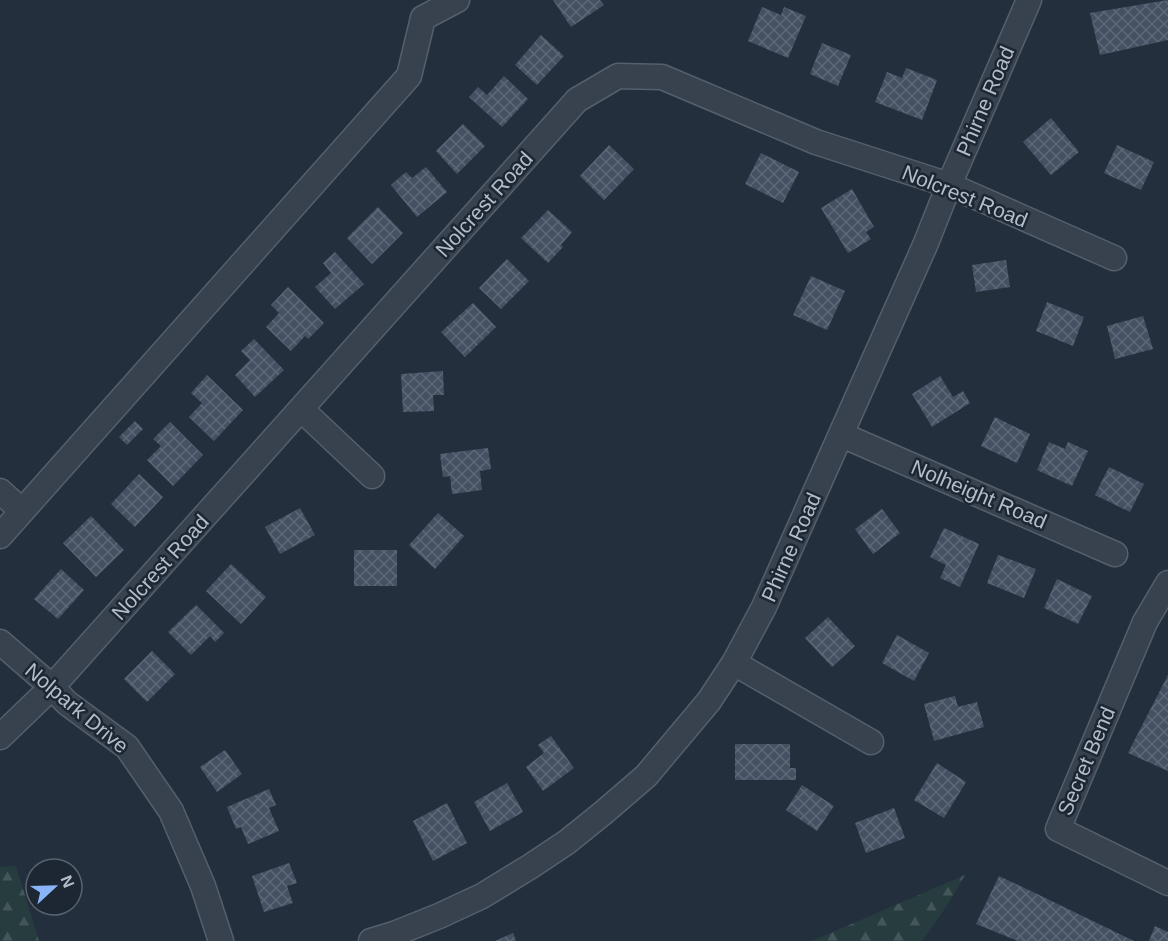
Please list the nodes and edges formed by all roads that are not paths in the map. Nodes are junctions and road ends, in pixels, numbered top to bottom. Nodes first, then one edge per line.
1 (457, 0) edge
2 (1029, 0) edge
3 (949, 185) junction
4 (1114, 258) dead end
5 (301, 409) junction
6 (842, 435) junction
7 (372, 476) dead end
8 (0, 491) edge
9 (22, 511) junction
10 (0, 536) edge
11 (1115, 554) dead end
12 (1168, 583) edge
13 (0, 642) edge
14 (734, 663) junction
15 (52, 687) junction
16 (0, 737) edge
17 (870, 742) dead end
18 (1168, 883) edge
19 (221, 941) edge
20 (371, 941) edge

1 - 9 street
2 - 3 street, Phirne Road
3 - 4 street, Nolcrest Road
3 - 5 street, Nolcrest Road
3 - 6 street, Phirne Road
5 - 7 street
5 - 15 street, Nolcrest Road
6 - 11 street, Nolheight Road
6 - 14 street, Phirne Road
8 - 9 street
9 - 10 street
12 - 18 street, Secret Bend
13 - 15 street, Nolpark Drive
14 - 17 street
14 - 20 street, Phirne Road
15 - 16 street, Nolcrest Road
15 - 19 street, Nolpark Drive

